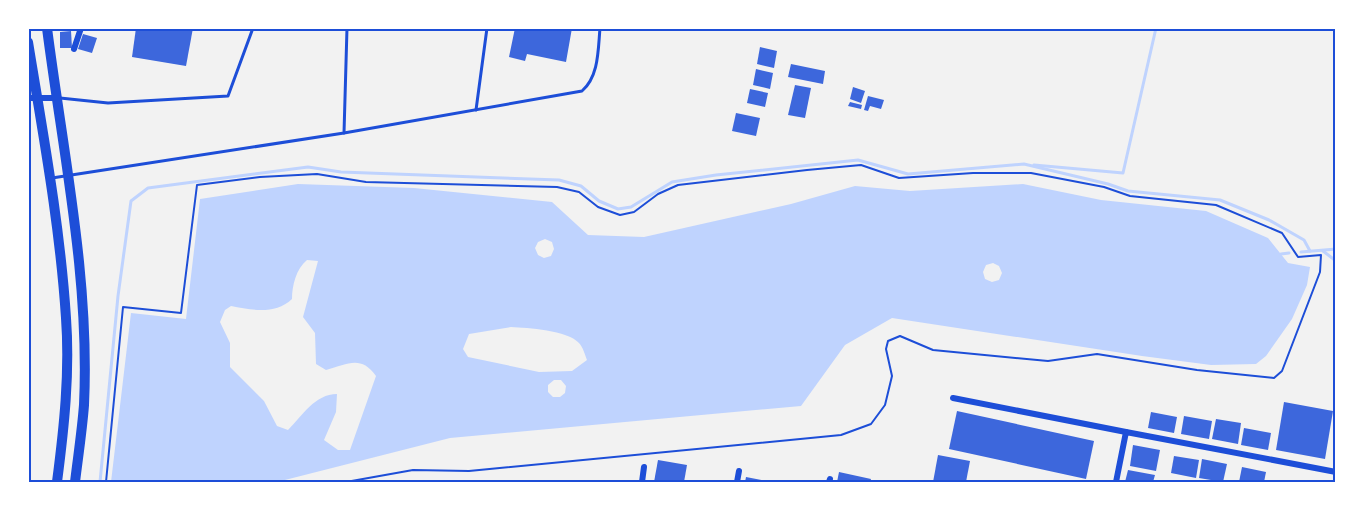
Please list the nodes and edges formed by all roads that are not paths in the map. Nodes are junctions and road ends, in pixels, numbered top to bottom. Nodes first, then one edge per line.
1 (47, 28) edge
2 (81, 28) edge
3 (253, 28) edge
4 (347, 28) edge
5 (487, 28) edge
6 (600, 28) edge
7 (28, 42) edge
8 (74, 49) dead end
9 (34, 98) edge
10 (56, 98) junction
11 (476, 110) junction
12 (344, 133) junction
13 (68, 174) junction
14 (50, 178) junction
15 (953, 398) dead end
16 (1126, 432) junction
17 (644, 466) dead end
18 (739, 471) dead end
19 (1335, 472) edge
20 (57, 483) edge
21 (75, 483) edge
22 (642, 483) edge
23 (737, 483) edge
24 (1116, 483) edge

1 - 10 main road
2 - 8 street
3 - 10 lane
4 - 12 lane
5 - 11 lane
6 - 11 lane
7 - 9 main road
9 - 10 street
9 - 14 main road
10 - 13 main road
11 - 12 lane
12 - 13 lane
13 - 14 lane
13 - 21 main road
14 - 20 main road
15 - 16 street
16 - 19 street
16 - 24 street
17 - 22 street
18 - 23 street

